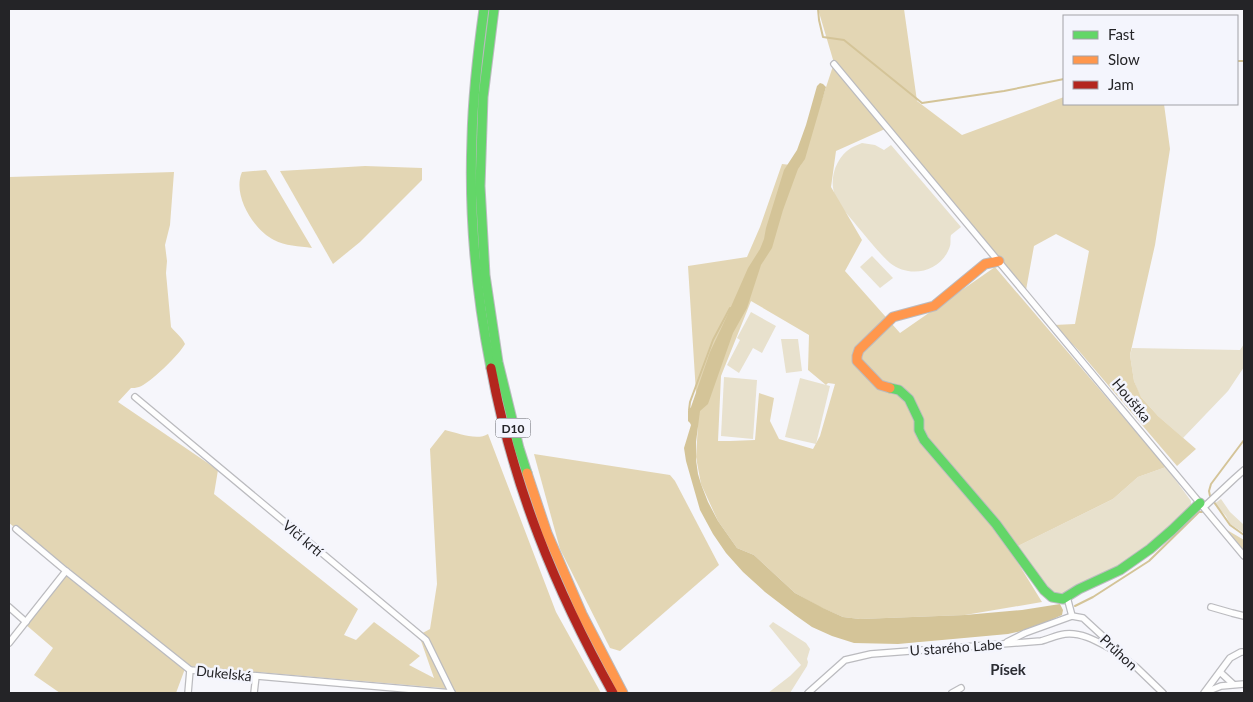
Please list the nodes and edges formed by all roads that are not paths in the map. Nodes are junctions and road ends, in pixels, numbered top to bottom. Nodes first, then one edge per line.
1 (484, 9) edge
2 (494, 9) edge
3 (834, 64) dead end
4 (478, 113) junction
5 (476, 143) junction
6 (999, 261) junction
7 (135, 397) dead end
8 (1244, 470) edge
9 (1202, 505) junction
10 (16, 529) dead end
11 (1244, 556) edge
12 (66, 571) junction
13 (1067, 598) junction
14 (1211, 607) dead end
15 (9, 608) edge
16 (1072, 616) junction
17 (1244, 616) edge
18 (26, 622) junction
19 (9, 643) edge
20 (1004, 644) junction
21 (1114, 650) junction
22 (1244, 652) edge
23 (190, 670) junction
24 (1220, 672) junction
25 (256, 676) junction
26 (1233, 684) junction
27 (1244, 684) edge
28 (961, 688) dead end
29 (188, 693) edge
30 (254, 693) edge
31 (452, 693) edge
32 (613, 693) edge
33 (623, 693) edge
34 (808, 693) edge
35 (952, 693) edge
36 (1163, 693) edge
37 (1204, 693) edge

1 - 4 main road, D10
2 - 4 main road, D10
3 - 6 street, Houštka
4 - 5 main road, D10
5 - 32 main road, D10
5 - 33 main road, D10
6 - 9 street, Houštka
6 - 13 main road
7 - 31 street, Vlčí krtí
8 - 9 street
9 - 11 street, Houštka
9 - 13 main road
10 - 12 street, Dukelská
12 - 18 street
12 - 23 street, Dukelská
13 - 16 street
14 - 17 street
15 - 18 street
16 - 20 street
16 - 21 street, Průhon
18 - 19 street
20 - 21 street, U starého Labe
20 - 34 street, U starého Labe
21 - 36 street, Průhon
22 - 24 street
23 - 25 street, Dukelská
23 - 29 street
24 - 26 street
24 - 37 street
25 - 30 street
25 - 31 street, Dukelská
26 - 27 street
26 - 37 street
28 - 35 street

